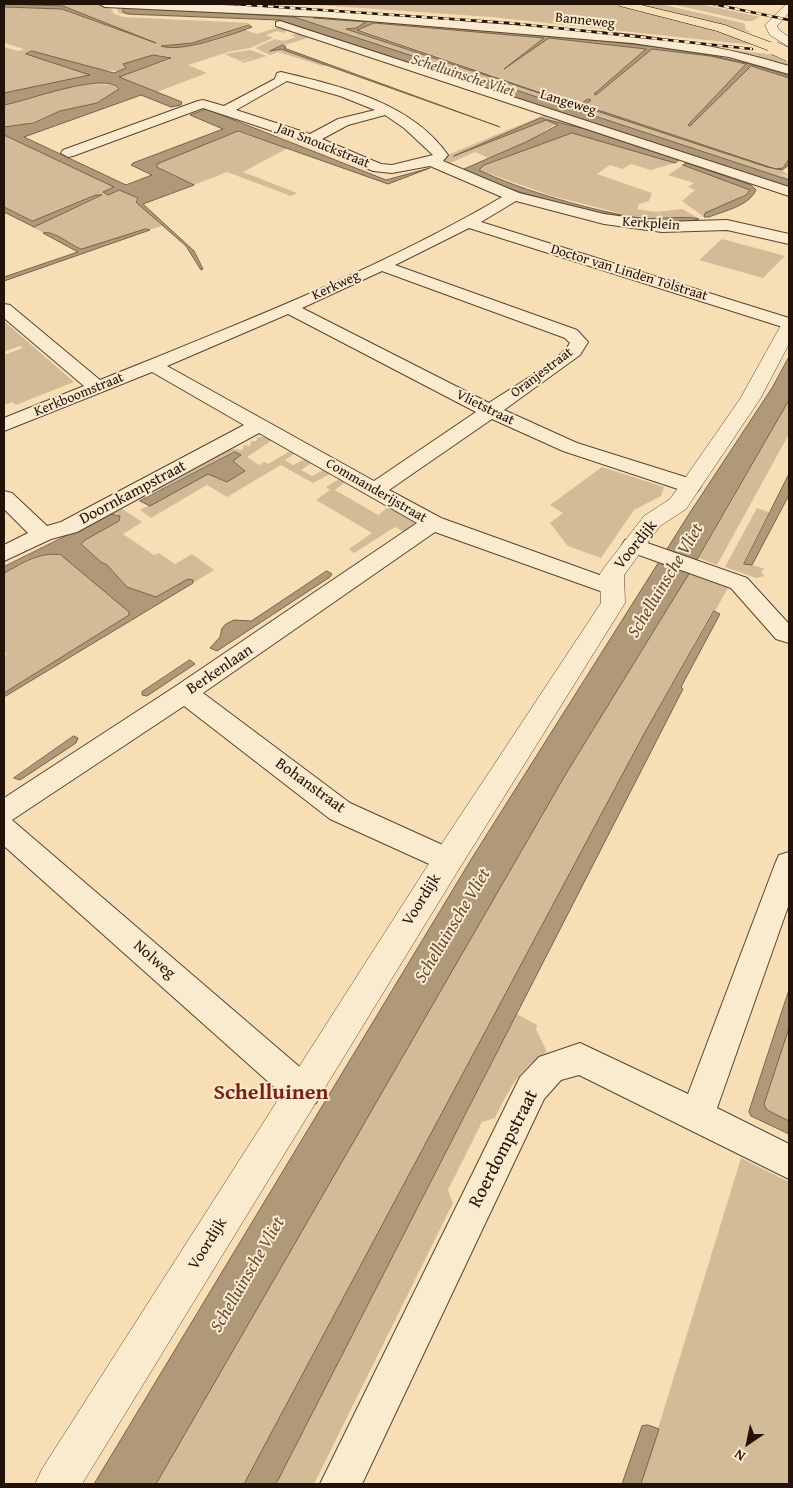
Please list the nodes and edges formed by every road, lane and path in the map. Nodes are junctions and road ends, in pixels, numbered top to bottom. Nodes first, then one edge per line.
1 (105, 4) edge
2 (624, 4) edge
3 (789, 7) edge
4 (280, 24) dead end
5 (789, 43) edge
6 (789, 55) edge
7 (789, 70) edge
8 (225, 111) junction
9 (385, 111) junction
10 (311, 139) junction
11 (68, 153) dead end
12 (433, 162) junction
13 (789, 192) edge
14 (514, 196) junction
15 (469, 223) junction
16 (789, 239) edge
17 (381, 265) junction
18 (288, 308) junction
19 (4, 309) edge
20 (789, 325) edge
21 (154, 366) junction
22 (98, 388) junction
23 (490, 411) junction
24 (4, 425) edge
25 (259, 425) junction
26 (691, 486) junction
27 (376, 489) junction
28 (4, 498) edge
29 (433, 523) junction
30 (43, 534) junction
31 (645, 549) junction
32 (4, 554) edge
33 (611, 586) junction
34 (789, 635) edge
35 (186, 693) junction
36 (4, 812) edge
37 (4, 829) edge
38 (448, 860) junction
39 (789, 864) edge
40 (304, 1092) junction
41 (696, 1116) junction
42 (789, 1162) edge
43 (57, 1484) edge
44 (341, 1484) edge

1 - 7 street, Banneweg
2 - 6 main road, bridge
3 - 5 street
4 - 13 street, Langeweg
8 - 9 street
8 - 10 street, Jan Snouckstraat
8 - 11 street, Jan Snouckstraat
9 - 10 street
9 - 12 street
10 - 12 street, Jan Snouckstraat
12 - 14 street
14 - 15 street, Kerkweg
14 - 16 street, Kerkplein
15 - 17 street, Kerkweg
15 - 20 street, Doctor van Linden Tolstraat
17 - 18 street, Kerkweg
17 - 23 street, Oranjestraat
18 - 21 street, Kerkweg
18 - 23 street, Vlietstraat
19 - 22 street
20 - 26 street, Voordijk
21 - 22 street, Kerkboomstraat
21 - 25 street, Commanderijstraat
22 - 24 street, Kerkboomstraat
23 - 26 street, Vlietstraat
23 - 27 street, Oranjestraat
25 - 27 street, Commanderijstraat
25 - 30 street, Doornkampstraat
26 - 31 street, Voordijk
27 - 29 street, Commanderijstraat
28 - 30 street
29 - 33 street, Commanderijstraat
29 - 35 street, Berkenlaan
30 - 32 street, Doornkampstraat
31 - 33 street, Voordijk
31 - 34 street
33 - 38 street, Voordijk
35 - 36 street, Berkenlaan
35 - 38 street, Bohanstraat
37 - 40 street, Nolweg
38 - 40 street, Voordijk
39 - 41 street
40 - 43 street, Voordijk
41 - 42 street, Roerdompstraat
41 - 44 street, Roerdompstraat

